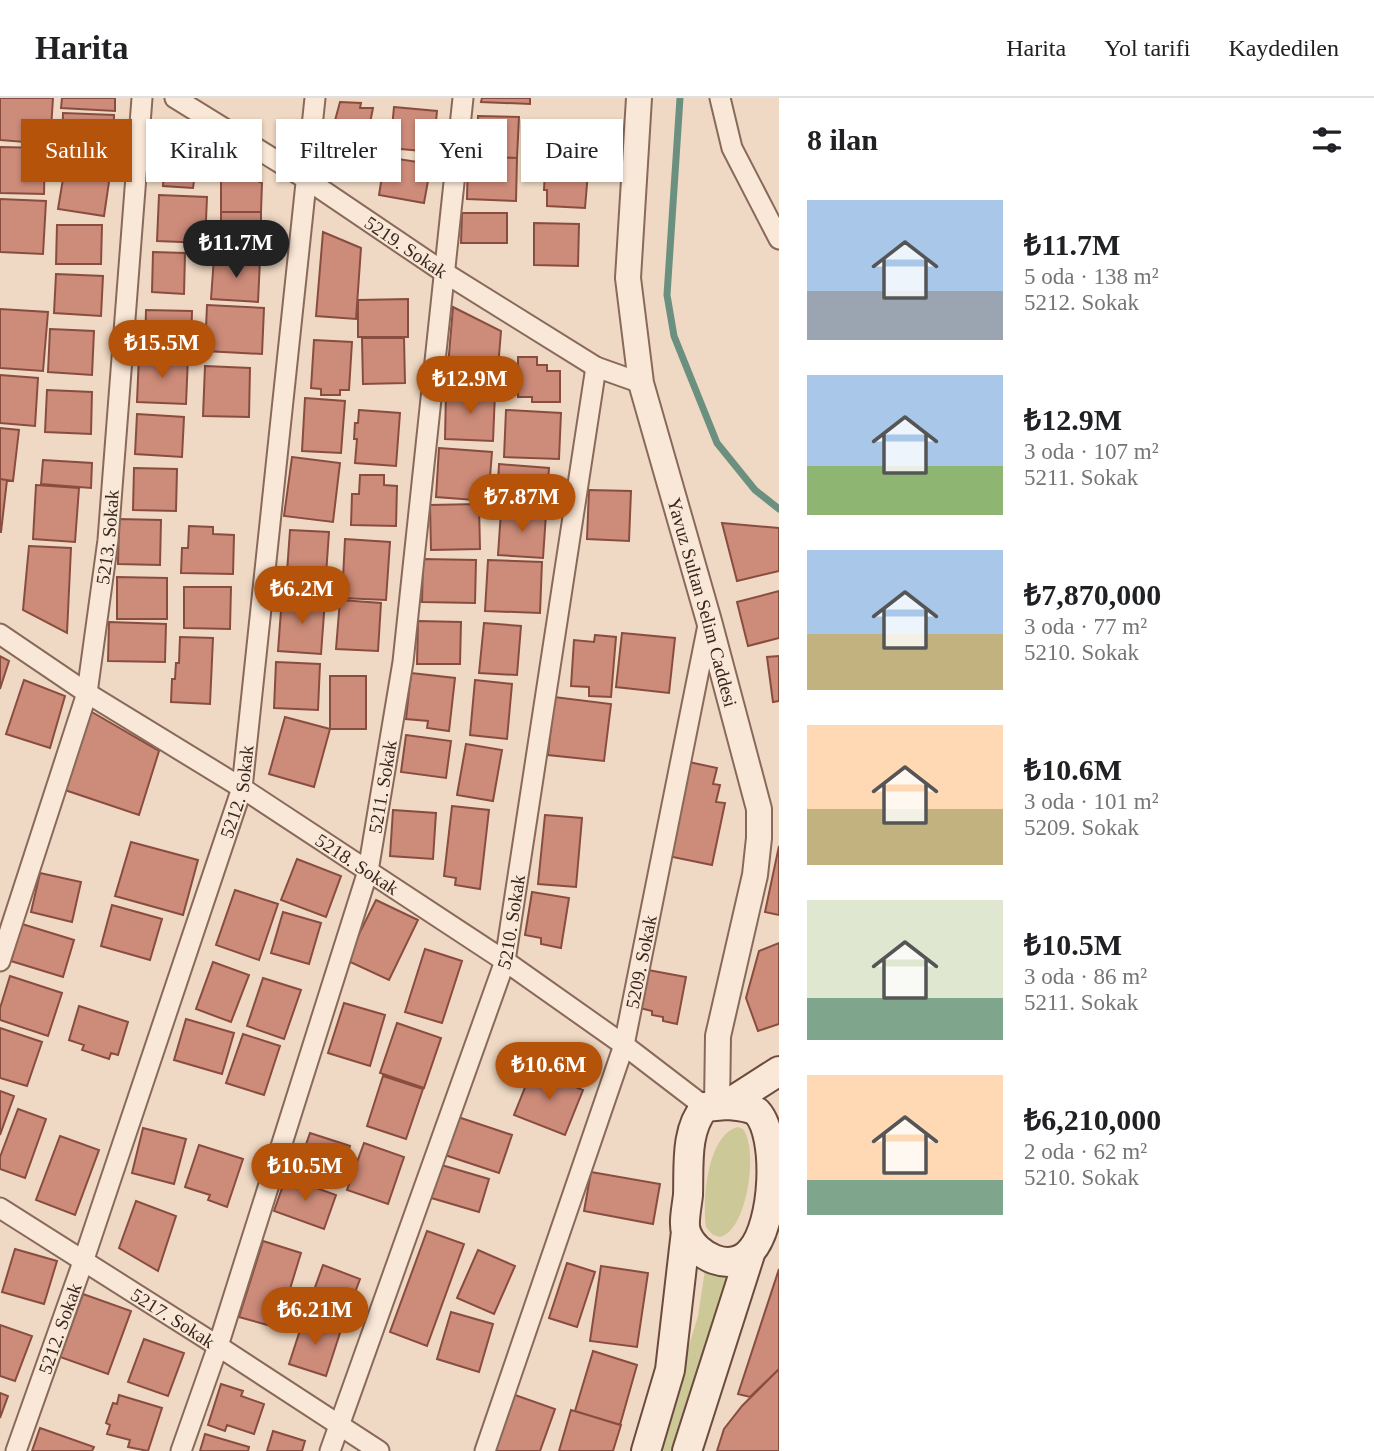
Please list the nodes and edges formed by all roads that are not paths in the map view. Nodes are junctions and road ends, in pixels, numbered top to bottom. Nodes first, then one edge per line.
1 (142, 98) edge
2 (175, 98) edge
3 (315, 98) edge
4 (463, 98) edge
5 (639, 98) edge
6 (720, 98) edge
7 (313, 119) edge
8 (276, 160) edge
9 (306, 182) edge
10 (310, 182) edge
11 (779, 239) edge
12 (445, 273) junction
13 (596, 367) junction
14 (642, 383) junction
15 (709, 621) junction
16 (0, 634) edge
17 (87, 693) junction
18 (242, 788) junction
19 (368, 871) junction
20 (0, 961) edge
21 (505, 961) junction
22 (624, 1045) junction
23 (779, 1071) edge
24 (716, 1106) junction
25 (775, 1203) edge
26 (0, 1209) edge
27 (686, 1231) junction
28 (751, 1251) junction
29 (83, 1262) junction
30 (218, 1346) junction
31 (339, 1425) junction
32 (16, 1451) edge
33 (181, 1451) edge
34 (330, 1451) edge
35 (379, 1451) edge
36 (485, 1451) edge
37 (646, 1451) edge
38 (687, 1451) edge

1 - 17 street, 5213. Sokak
2 - 8 street, 5219. Sokak
3 - 7 street, 5212. Sokak
4 - 12 street, 5211. Sokak
5 - 14 street, Yavuz Sultan Selim Caddesi
6 - 11 street
9 - 18 street, 5212. Sokak
10 - 12 street, 5219. Sokak
12 - 13 street, 5219. Sokak
12 - 19 street, 5211. Sokak
13 - 14 street, 5219. Sokak
13 - 21 street, 5210. Sokak
14 - 15 street, Yavuz Sultan Selim Caddesi
15 - 22 street, 5209. Sokak
15 - 24 street, Yavuz Sultan Selim Caddesi
16 - 17 street, 5218. Sokak
17 - 18 street, 5218. Sokak
17 - 20 street, 5213. Sokak
18 - 19 street, 5218. Sokak
18 - 29 street, 5212. Sokak
19 - 21 street, 5218. Sokak
19 - 30 street, 5211. Sokak
21 - 22 street, 5218. Sokak
21 - 31 street, 5210. Sokak
22 - 24 street, 5218. Sokak
22 - 36 street, 5209. Sokak
23 - 24 main road
24 - 25 main road
24 - 27 main road, Yavuz Sultan Selim Caddesi
25 - 28 main road
26 - 29 street, 5217. Sokak
27 - 28 main road
27 - 37 main road, Yavuz Sultan Selim Caddesi
28 - 38 main road
29 - 30 street, 5217. Sokak
29 - 32 street, 5212. Sokak
30 - 31 street, 5217. Sokak
30 - 33 street, 5211. Sokak
31 - 34 street, 5210. Sokak
31 - 35 street, 5217. Sokak

